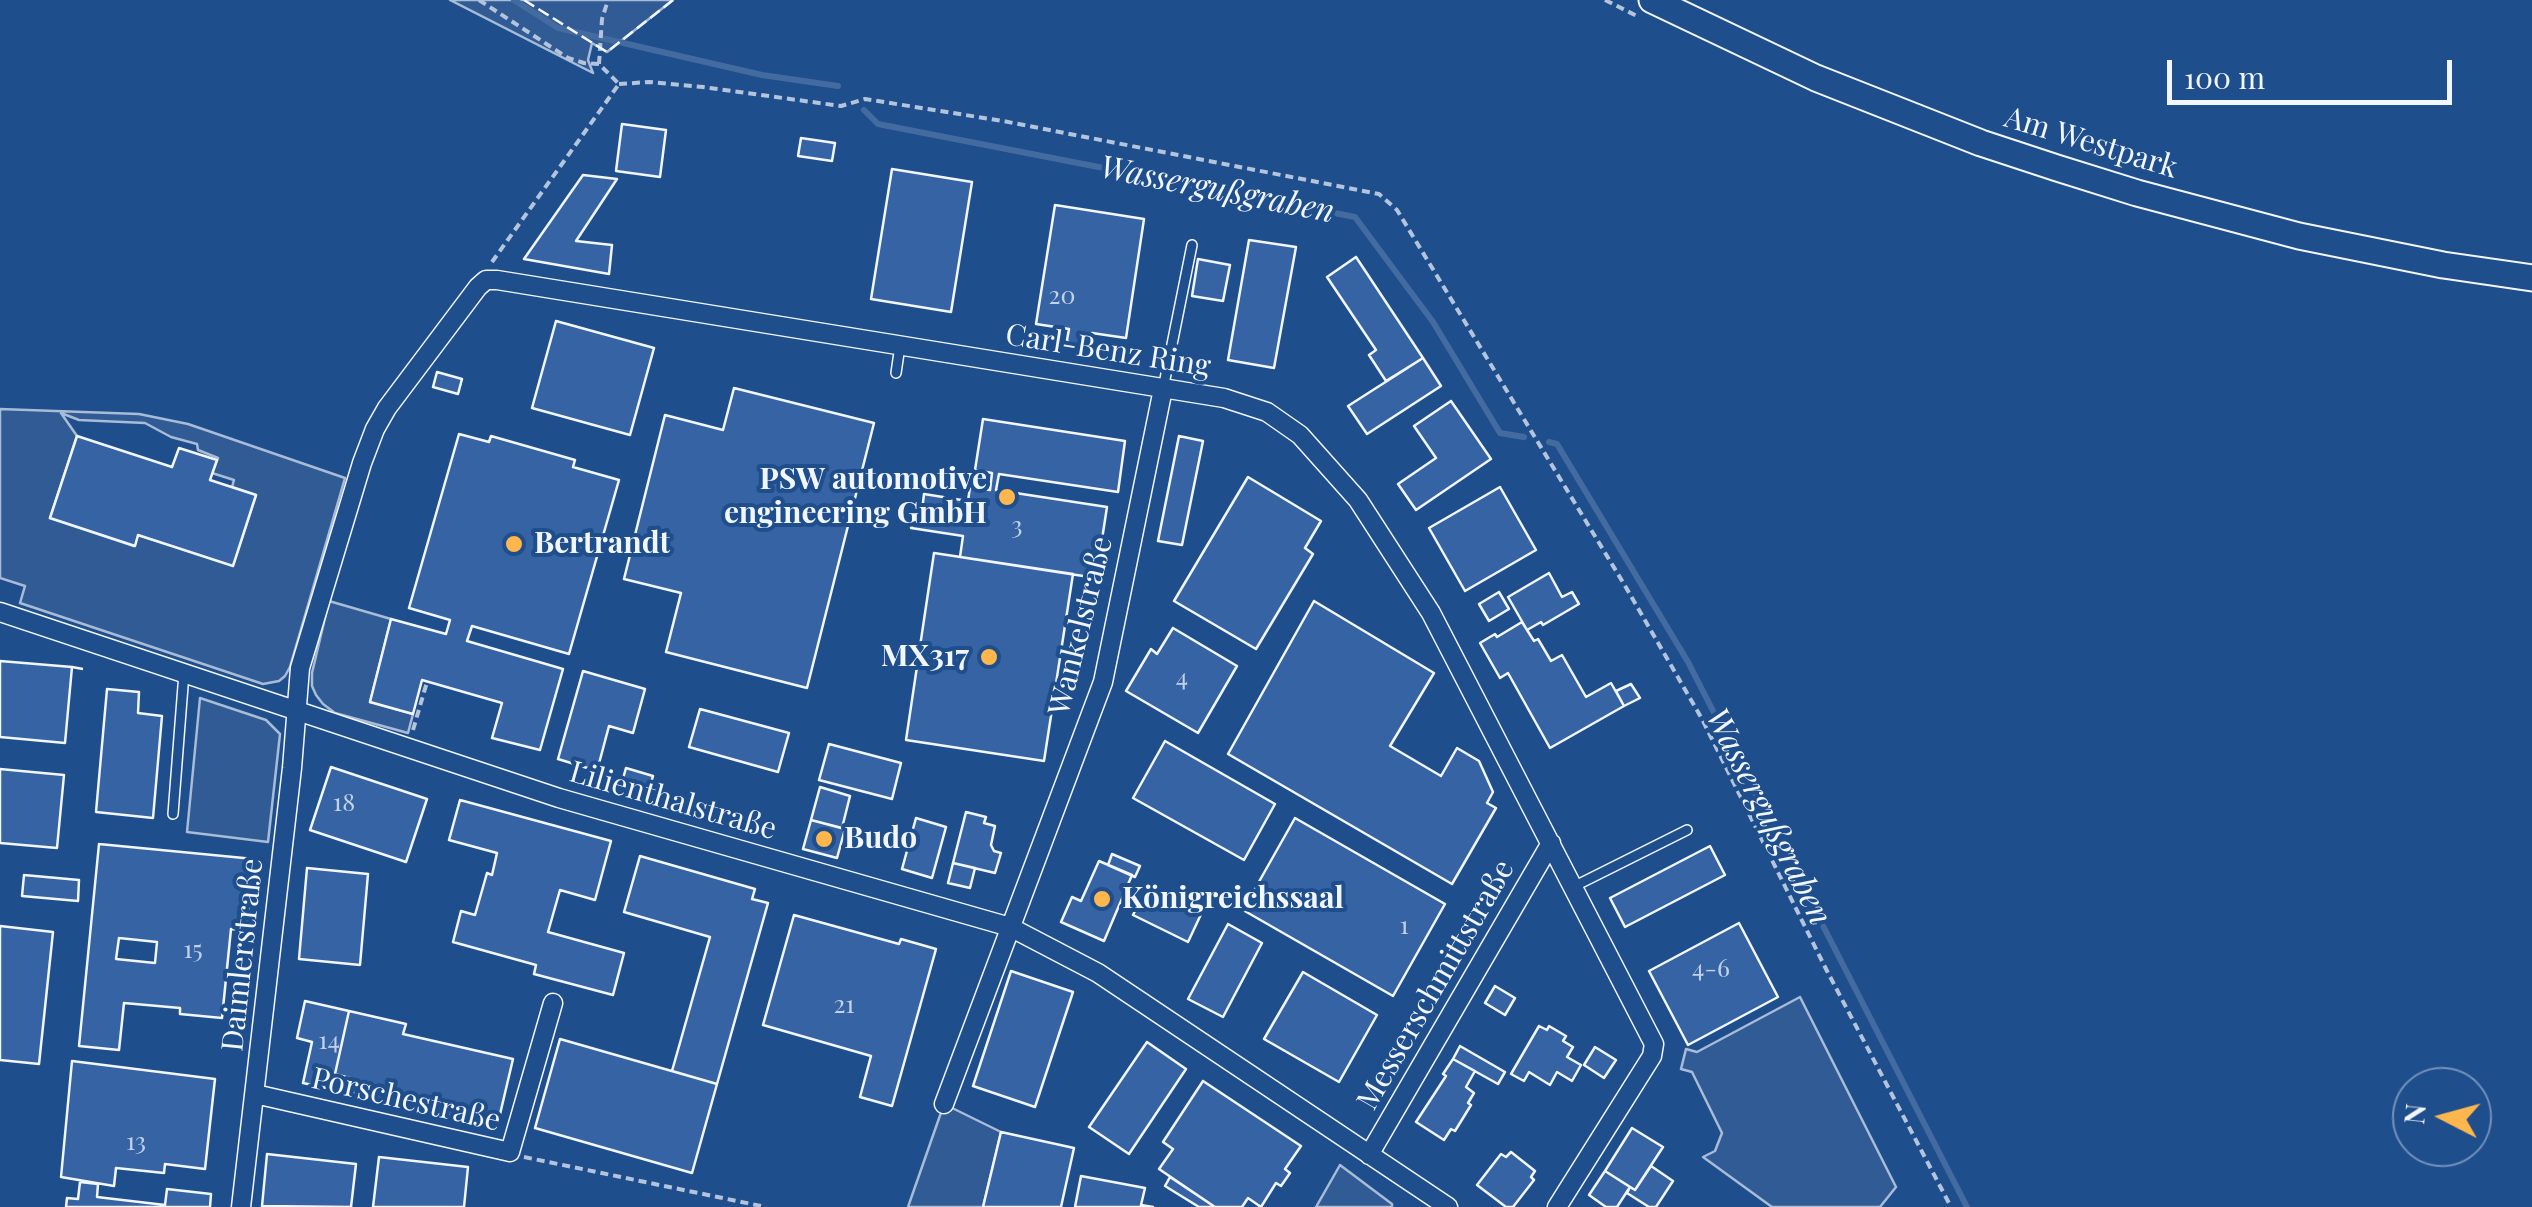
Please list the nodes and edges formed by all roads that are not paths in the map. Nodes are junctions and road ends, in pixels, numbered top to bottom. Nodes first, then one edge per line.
1 (1652, 0) edge
2 (1192, 245) dead end
3 (2532, 278) edge
4 (900, 345) junction
5 (896, 373) dead end
6 (1163, 388) junction
7 (0, 612) edge
8 (184, 673) junction
9 (295, 710) junction
10 (174, 814) dead end
11 (1686, 830) dead end
12 (1551, 843) junction
13 (1573, 887) junction
14 (1010, 927) junction
15 (553, 1003) dead end
16 (255, 1094) junction
17 (944, 1104) dead end
18 (1369, 1155) junction
19 (241, 1207) edge
20 (1448, 1207) edge
21 (1557, 1207) edge

1 - 3 main road, Am Westpark
2 - 6 lane
4 - 5 lane
4 - 6 street, Carl-Benz Ring
4 - 9 street, Carl-Benz Ring
6 - 12 street, Carl-Benz Ring
6 - 14 street, Wankelstraße
7 - 8 street, Lilienthalstraße
8 - 9 street, Lilienthalstraße
8 - 10 lane
9 - 14 street, Lilienthalstraße
9 - 16 street, Daimlerstraße
11 - 13 lane
12 - 13 street, Carl-Benz Ring
12 - 18 street, Messerschmittstraße
13 - 21 street, Carl-Benz Ring
14 - 17 street
14 - 18 street, Lilienthalstraße
15 - 16 street, Porschestraße
16 - 19 street, Daimlerstraße
18 - 20 street, Lilienthalstraße

